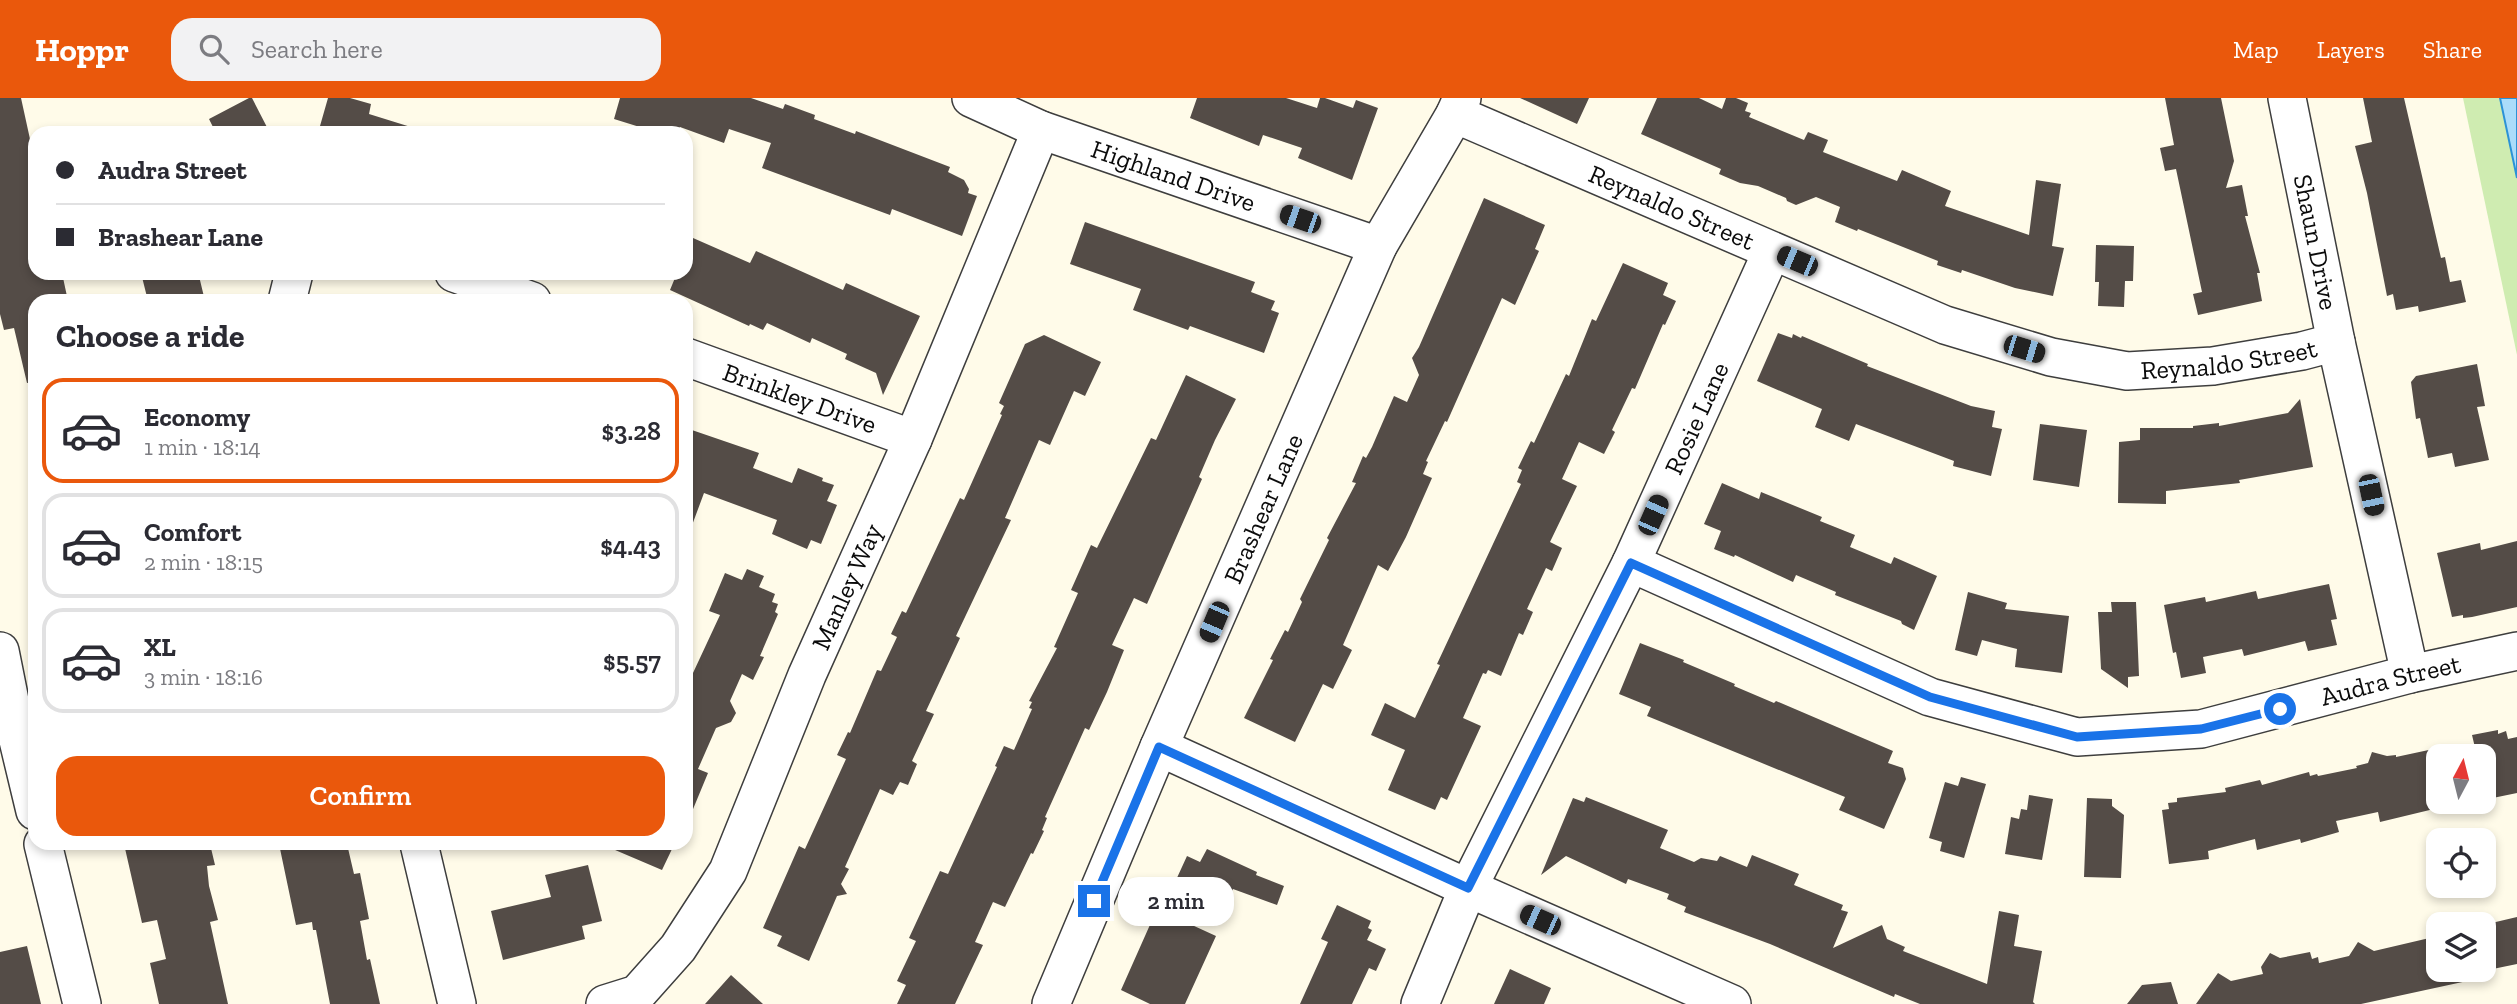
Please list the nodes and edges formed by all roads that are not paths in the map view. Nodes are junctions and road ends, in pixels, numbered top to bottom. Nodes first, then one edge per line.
1 (971, 98) edge
2 (2287, 98) edge
3 (1459, 106) edge
4 (1041, 130) junction
5 (1378, 246) junction
6 (1772, 251) junction
7 (474, 280) edge
8 (512, 294) edge
9 (2336, 342) junction
10 (693, 360) edge
11 (913, 439) junction
12 (1631, 563) junction
13 (0, 651) edge
14 (2517, 651) edge
15 (2410, 674) junction
16 (8, 738) edge
17 (1159, 747) junction
18 (28, 792) edge
19 (44, 850) edge
20 (420, 850) edge
21 (1468, 888) junction
22 (82, 1004) edge
23 (457, 1004) edge
24 (605, 1004) edge
25 (1051, 1004) edge
26 (1420, 1004) edge
27 (1732, 1004) edge

1 - 4 street, Highland Drive
2 - 9 street, Shaun Drive
3 - 5 street, Brashear Lane
3 - 6 street, Reynaldo Street
4 - 5 street, Highland Drive
4 - 11 street, Manley Way
5 - 17 street, Brashear Lane
6 - 9 street, Reynaldo Street
6 - 12 street, Rosie Lane
7 - 8 street
9 - 15 street, Shaun Drive
10 - 11 street, Brinkley Drive
11 - 24 street, Manley Way
12 - 15 street, Audra Street
12 - 21 street, Rosie Lane
13 - 16 street
14 - 15 street, Audra Street
16 - 18 street
17 - 21 street
17 - 25 street, Brashear Lane
19 - 22 street
20 - 23 street
21 - 26 street, Rosie Lane
21 - 27 street

